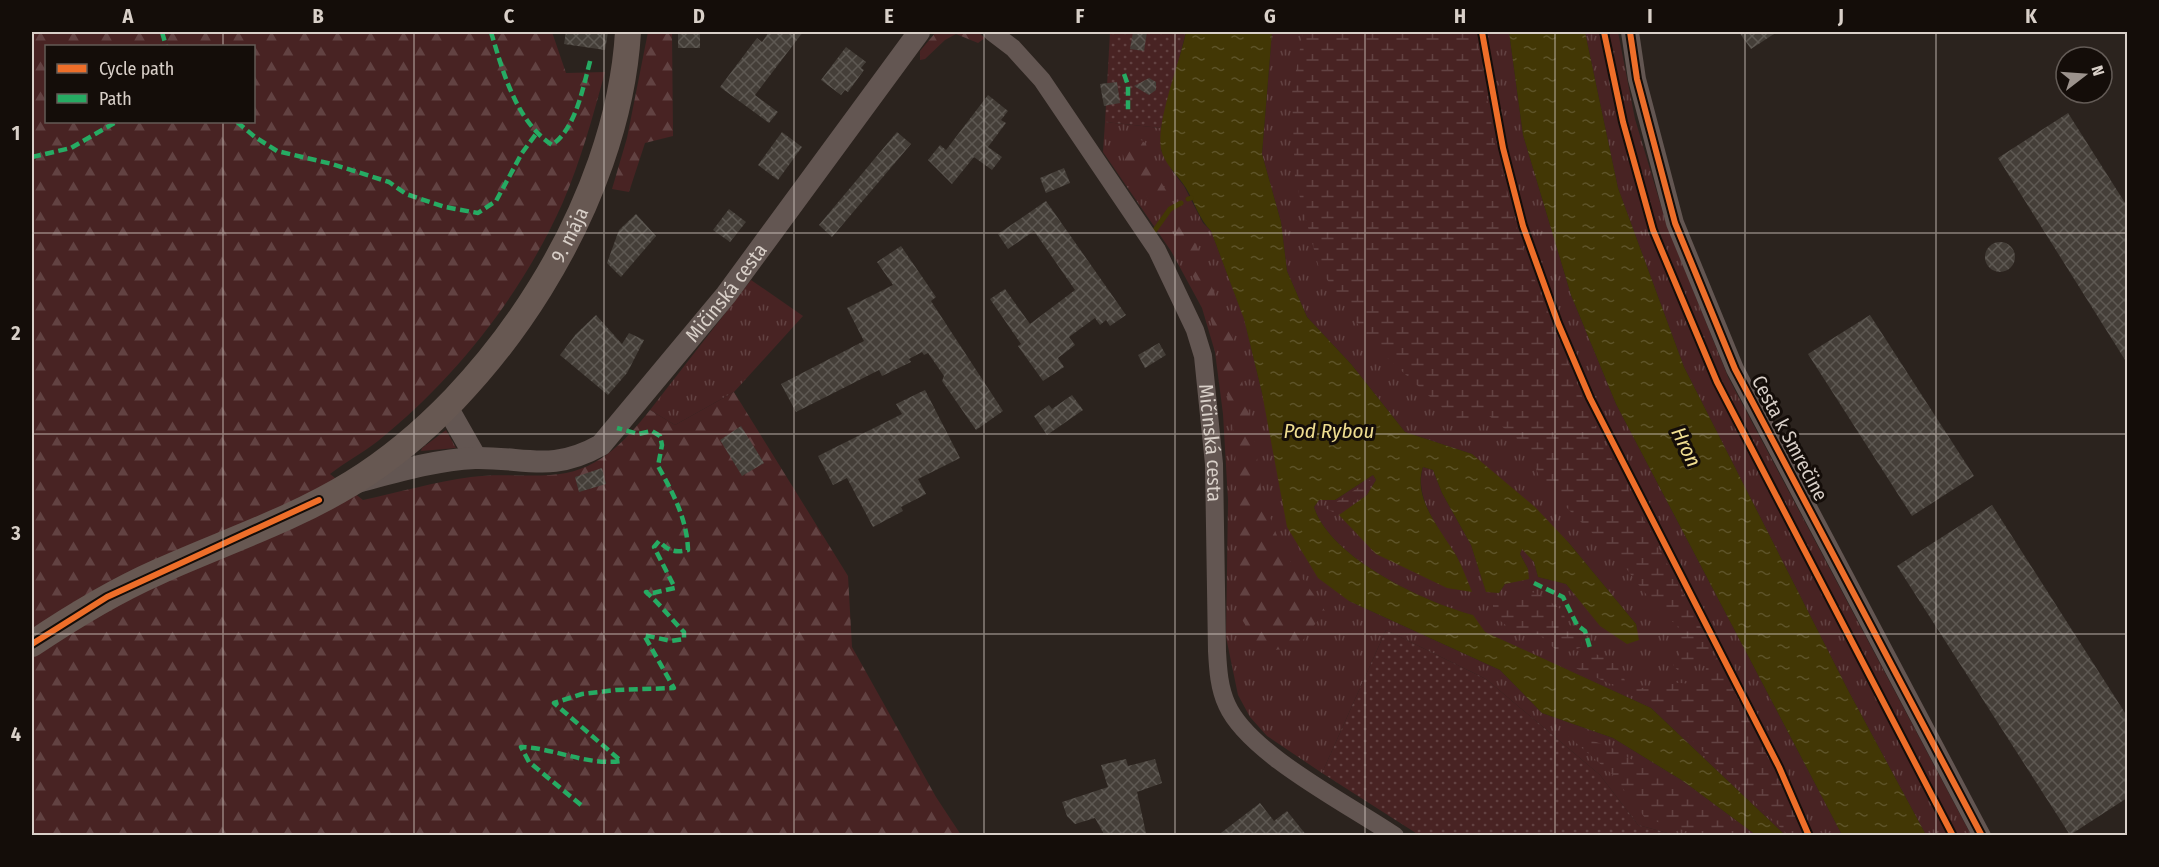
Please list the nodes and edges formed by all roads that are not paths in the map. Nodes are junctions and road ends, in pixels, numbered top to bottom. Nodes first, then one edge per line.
1 (628, 32) edge
2 (919, 32) edge
3 (992, 32) edge
4 (1630, 32) edge
5 (447, 407) junction
6 (476, 458) junction
7 (352, 483) junction
8 (32, 644) edge
9 (1395, 836) edge
10 (1982, 836) edge

1 - 5 main road, 9. mája
2 - 6 street, Mičinská cesta
3 - 9 street, Mičinská cesta
4 - 10 street, Cesta k Smrečine
5 - 6 street
5 - 7 main road, 9. mája
6 - 7 street, Mičinská cesta
7 - 8 main road, 9. mája

